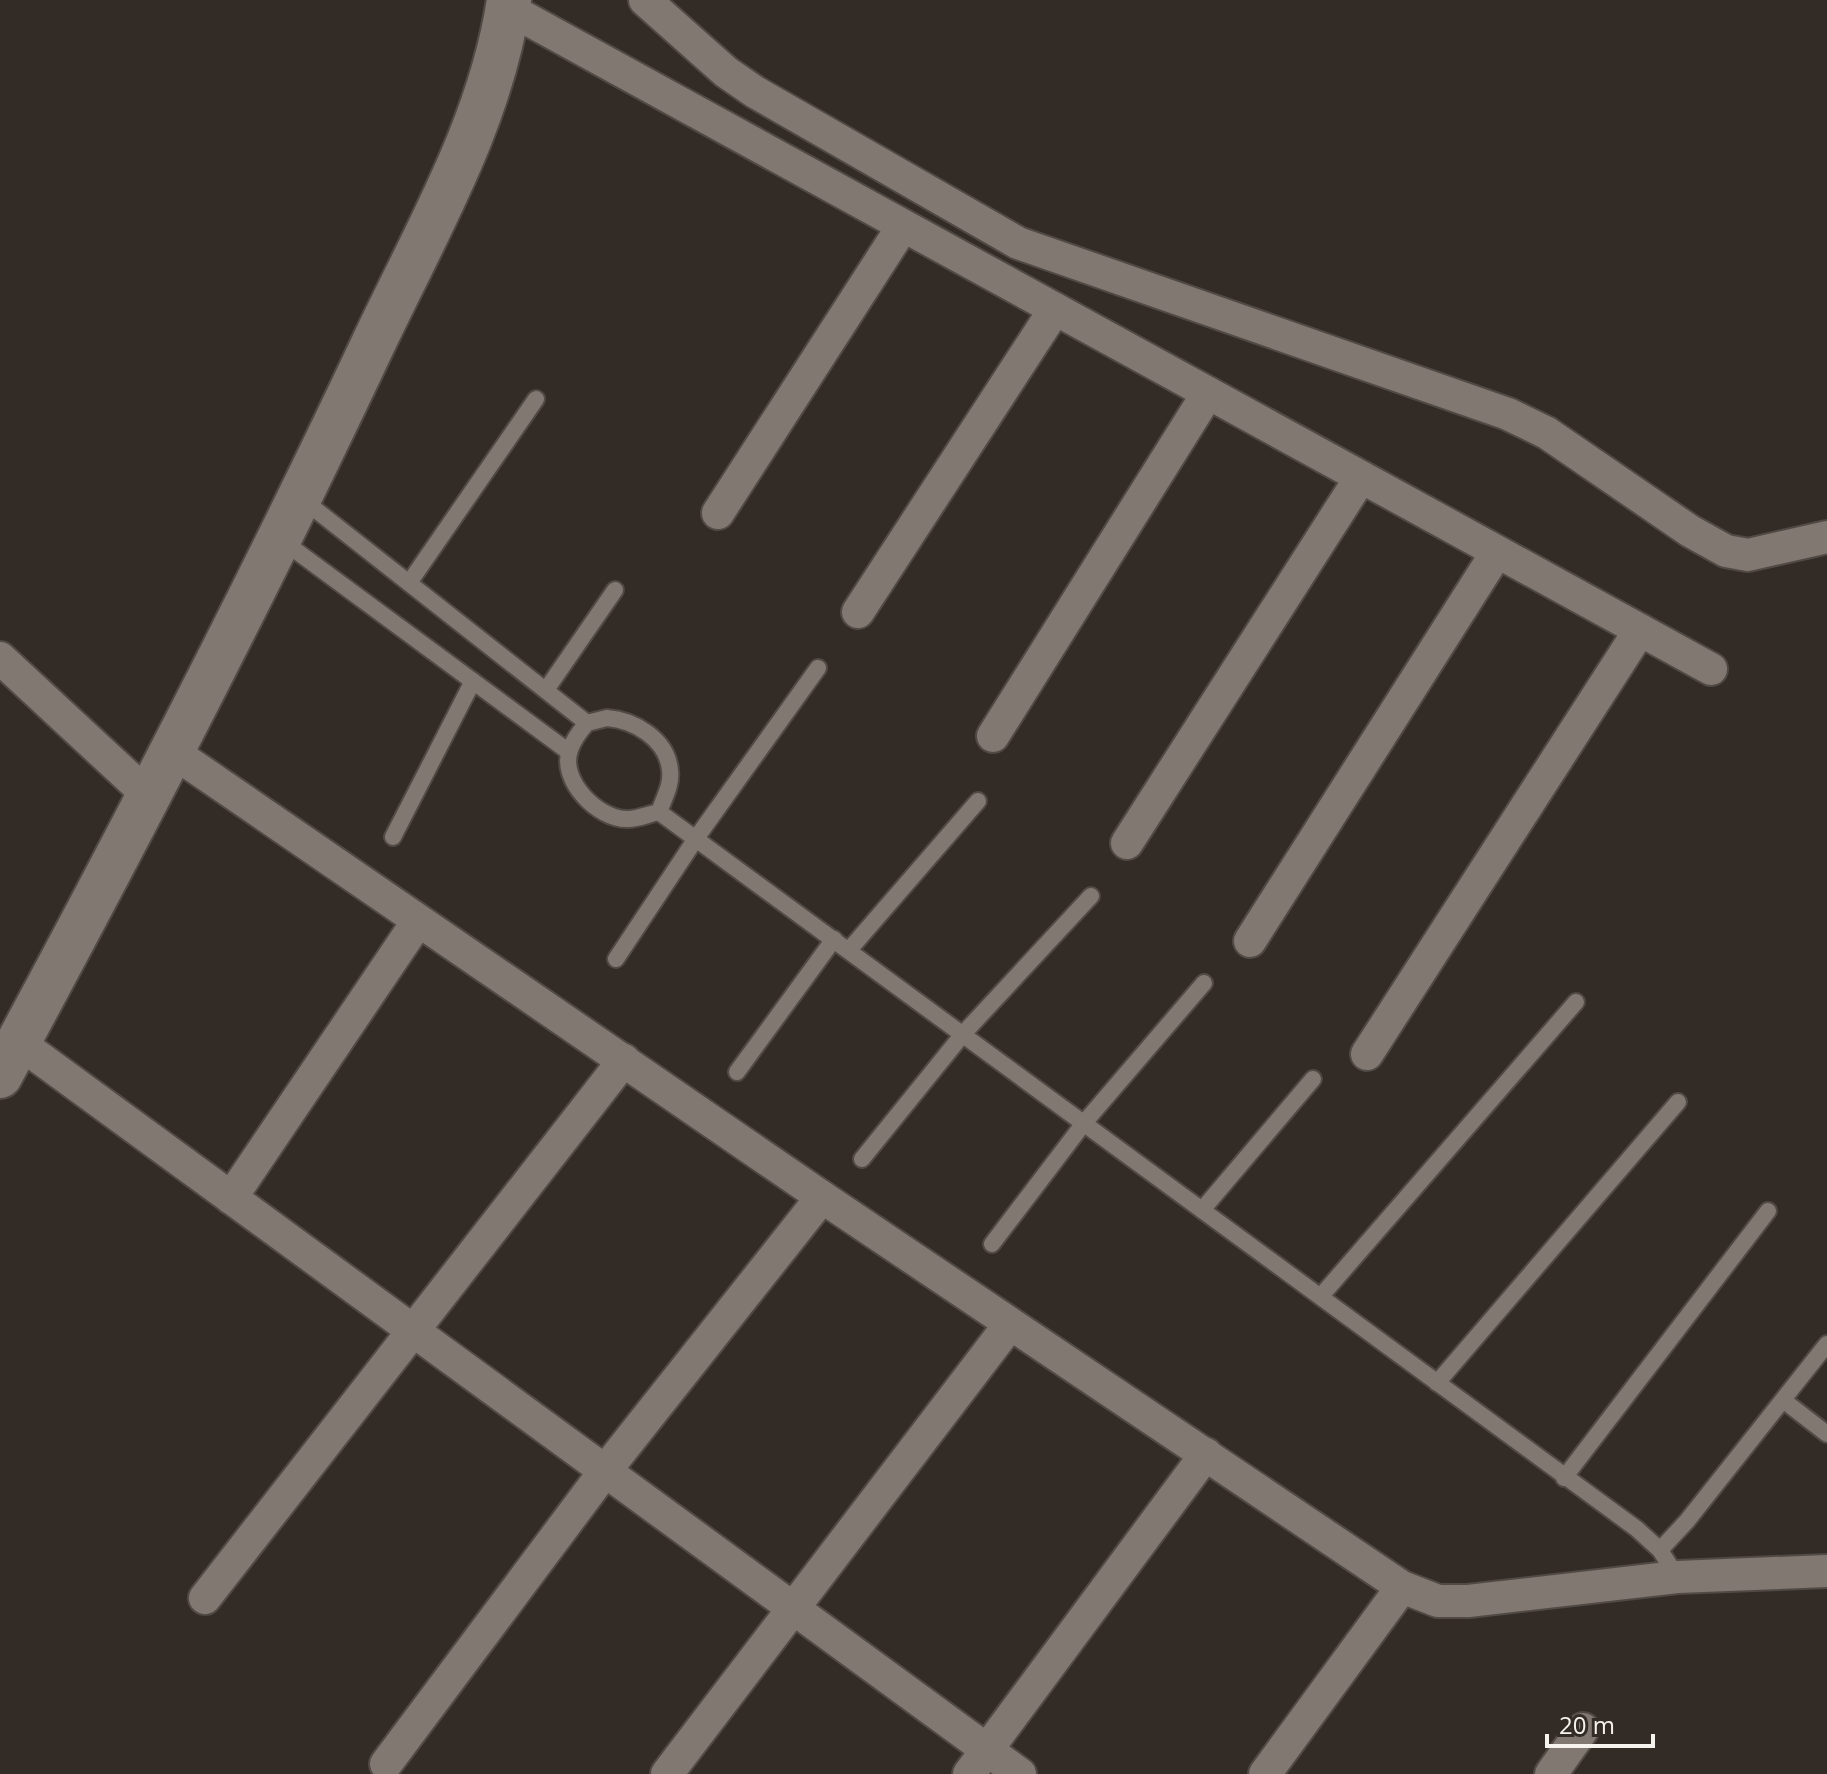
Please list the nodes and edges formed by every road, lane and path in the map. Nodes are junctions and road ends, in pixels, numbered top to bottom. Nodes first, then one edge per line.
1 (645, 0) edge
2 (508, 4) edge
3 (903, 226) junction
4 (1055, 309) junction
5 (1208, 393) junction
6 (536, 399) dead end
7 (1361, 477) junction
8 (301, 499) junction
9 (718, 513) dead end
10 (1827, 537) edge
11 (280, 539) junction
12 (1497, 552) junction
13 (409, 583) junction
14 (615, 590) dead end
15 (858, 612) dead end
16 (1640, 630) junction
17 (0, 658) edge
18 (818, 668) dead end
19 (1711, 669) dead end
20 (473, 681) junction
21 (546, 690) junction
22 (587, 723) junction
23 (993, 736) dead end
24 (173, 752) junction
25 (569, 752) junction
26 (149, 796) junction
27 (978, 801) dead end
28 (659, 812) junction
29 (393, 837) dead end
30 (697, 837) junction
31 (1127, 843) dead end
32 (1091, 896) dead end
33 (418, 921) junction
34 (834, 939) junction
35 (1250, 941) dead end
36 (849, 950) junction
37 (616, 959) dead end
38 (1204, 983) dead end
39 (1576, 1002) dead end
40 (963, 1034) junction
41 (1367, 1054) dead end
42 (9, 1059) edge
43 (624, 1060) junction
44 (737, 1072) dead end
45 (1313, 1079) dead end
46 (1678, 1102) dead end
47 (1084, 1123) junction
48 (862, 1159) dead end
49 (822, 1197) junction
50 (231, 1198) junction
51 (1202, 1210) junction
52 (1768, 1211) dead end
53 (992, 1244) dead end
54 (1321, 1296) junction
55 (1010, 1324) junction
56 (413, 1332) junction
57 (1827, 1344) edge
58 (1437, 1383) junction
59 (1783, 1400) junction
60 (1827, 1434) edge
61 (1206, 1454) junction
62 (605, 1471) junction
63 (1564, 1478) junction
64 (1660, 1550) junction
65 (1827, 1571) edge
66 (1677, 1577) junction
67 (1402, 1587) junction
68 (205, 1598) dead end
69 (791, 1607) junction
70 (1583, 1729) dead end
71 (978, 1762) edge
72 (386, 1764) dead end
73 (667, 1774) edge
74 (1020, 1774) edge
75 (1265, 1774) edge
76 (1551, 1774) edge

1 - 10 street
2 - 3 street
2 - 8 street
3 - 4 street
3 - 9 street
4 - 5 street
4 - 15 street
5 - 7 street
5 - 23 street
6 - 13 lane
7 - 12 street
7 - 31 street
8 - 11 street
8 - 13 lane
11 - 20 lane
11 - 24 street
12 - 16 street
12 - 35 street
13 - 21 lane
14 - 21 lane
16 - 19 street
16 - 41 street
17 - 26 street
18 - 30 lane
20 - 25 lane
20 - 29 lane
21 - 22 lane
22 - 25 lane
22 - 28 lane
24 - 26 street
24 - 33 street
25 - 28 lane
26 - 42 street
27 - 36 lane
28 - 30 lane
30 - 34 lane
30 - 37 lane
32 - 40 lane
33 - 43 street
33 - 50 street
34 - 36 lane
34 - 44 lane
36 - 40 lane
38 - 47 lane
39 - 54 lane
40 - 47 lane
40 - 48 lane
42 - 50 street
43 - 49 street
43 - 56 street
45 - 51 lane
46 - 58 lane
47 - 51 lane
47 - 53 lane
49 - 55 street
49 - 62 street
50 - 56 street
51 - 54 lane
52 - 63 lane
54 - 58 lane
55 - 61 street
55 - 69 street
56 - 62 street
56 - 68 street
57 - 59 lane
58 - 63 lane
59 - 60 lane
59 - 64 lane
61 - 67 street
61 - 71 street
62 - 69 street
62 - 72 street
63 - 64 lane
64 - 66 lane
65 - 66 street
66 - 67 street
67 - 75 street
69 - 71 street
69 - 73 street
70 - 76 street
71 - 74 street

